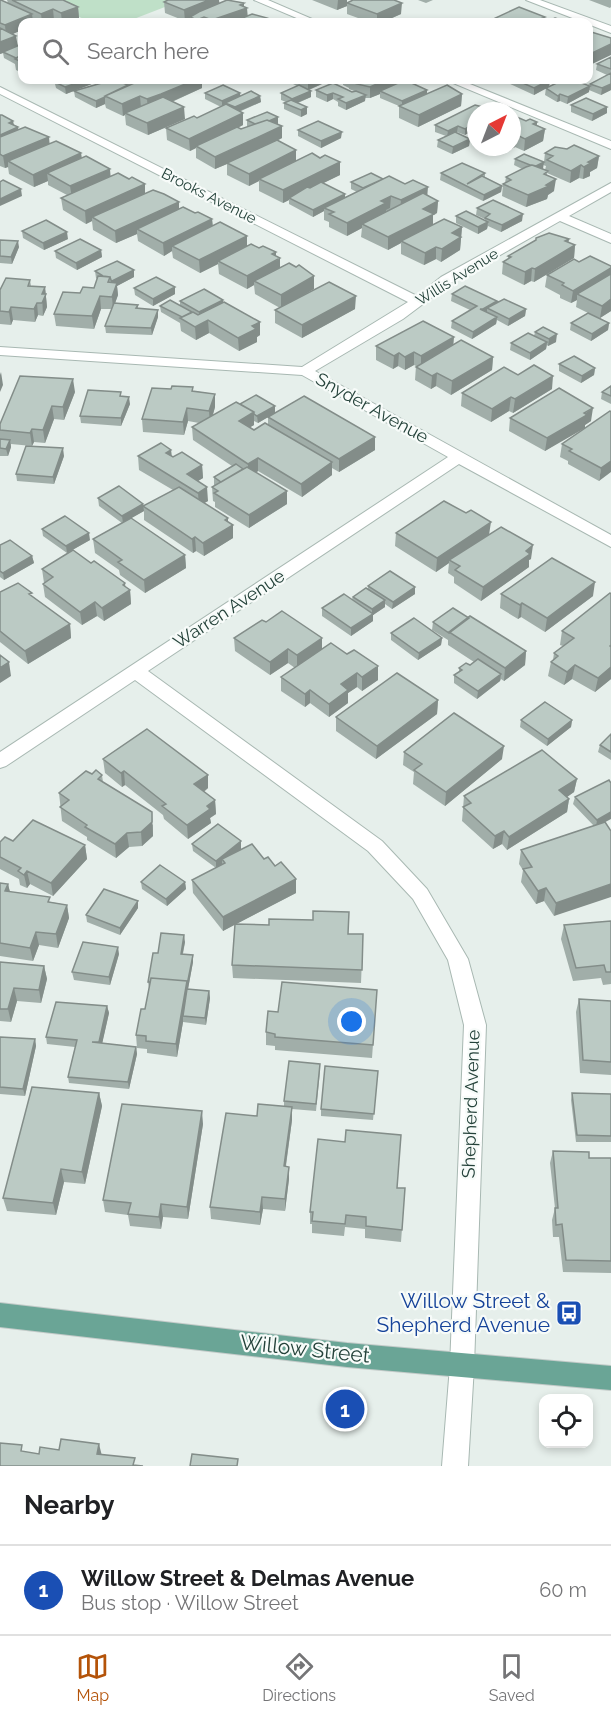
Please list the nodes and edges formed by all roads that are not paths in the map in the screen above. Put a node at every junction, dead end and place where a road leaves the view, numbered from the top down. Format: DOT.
graph roads {
  1 [pos="259,0"];
  2 [pos="531,0"];
  3 [pos="304,18"];
  4 [pos="579,18"];
  5 [pos="593,23"];
  6 [pos="611,30"];
  7 [pos="462,84"];
  8 [pos="0,90"];
  9 [pos="611,145"];
  10 [pos="611,187"];
  11 [pos="560,216"];
  12 [pos="611,239"];
  13 [pos="417,301"];
  14 [pos="0,351"];
  15 [pos="305,371"];
  16 [pos="459,457"];
  17 [pos="611,542"];
  18 [pos="135,671"];
  19 [pos="0,761"];
  20 [pos="0,1314"];
  21 [pos="462,1366"];
  22 [pos="611,1378"];
  23 [pos="455,1466"];
  1 -- 3 [label="street"];
  2 -- 4 [label="street"];
  5 -- 6 [label="street"];
  7 -- 9 [label="street"];
  8 -- 13 [label="street, Brooks Avenue"];
  10 -- 11 [label="street, Willis Avenue"];
  11 -- 12 [label="street"];
  11 -- 13 [label="street, Willis Avenue"];
  13 -- 15 [label="street, Willis Avenue"];
  14 -- 15 [label="street, Snyder Avenue"];
  15 -- 16 [label="street, Snyder Avenue"];
  16 -- 17 [label="street, Snyder Avenue"];
  16 -- 18 [label="street, Warren Avenue"];
  18 -- 19 [label="street, Warren Avenue"];
  18 -- 21 [label="street, Shepherd Avenue"];
  20 -- 21 [label="main road, Willow Street"];
  21 -- 22 [label="main road, Willow Street"];
  21 -- 23 [label="street, Shepherd Avenue"];
}
